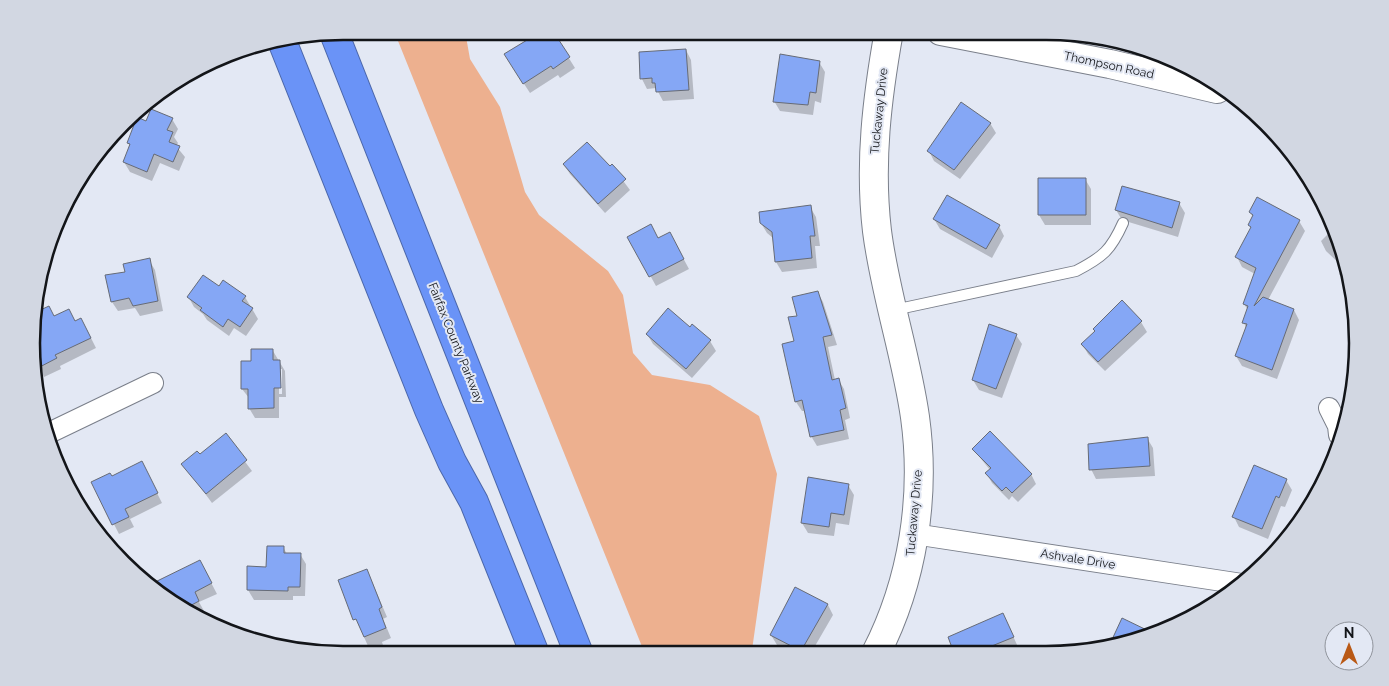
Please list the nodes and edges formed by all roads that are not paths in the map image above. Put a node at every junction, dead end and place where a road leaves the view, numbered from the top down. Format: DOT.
graph roads {
  1 [pos="337,40"];
  2 [pos="887,40"];
  3 [pos="987,40"];
  4 [pos="284,46"];
  5 [pos="1209,88"];
  6 [pos="1123,223"];
  7 [pos="893,310"];
  8 [pos="153,383"];
  9 [pos="1329,408"];
  10 [pos="1338,425"];
  11 [pos="53,431"];
  12 [pos="914,534"];
  13 [pos="1231,582"];
  14 [pos="532,646"];
  15 [pos="576,646"];
  16 [pos="879,646"];
  1 -- 15 [label="highway, Fairfax County Parkway"];
  2 -- 7 [label="street, Tuckaway Drive"];
  3 -- 5 [label="street, Thompson Road"];
  4 -- 14 [label="highway"];
  6 -- 7 [label="lane"];
  7 -- 12 [label="street, Tuckaway Drive"];
  8 -- 11 [label="street"];
  9 -- 10 [label="street"];
  12 -- 13 [label="street, Ashvale Drive"];
  12 -- 16 [label="street, Tuckaway Drive"];
}
